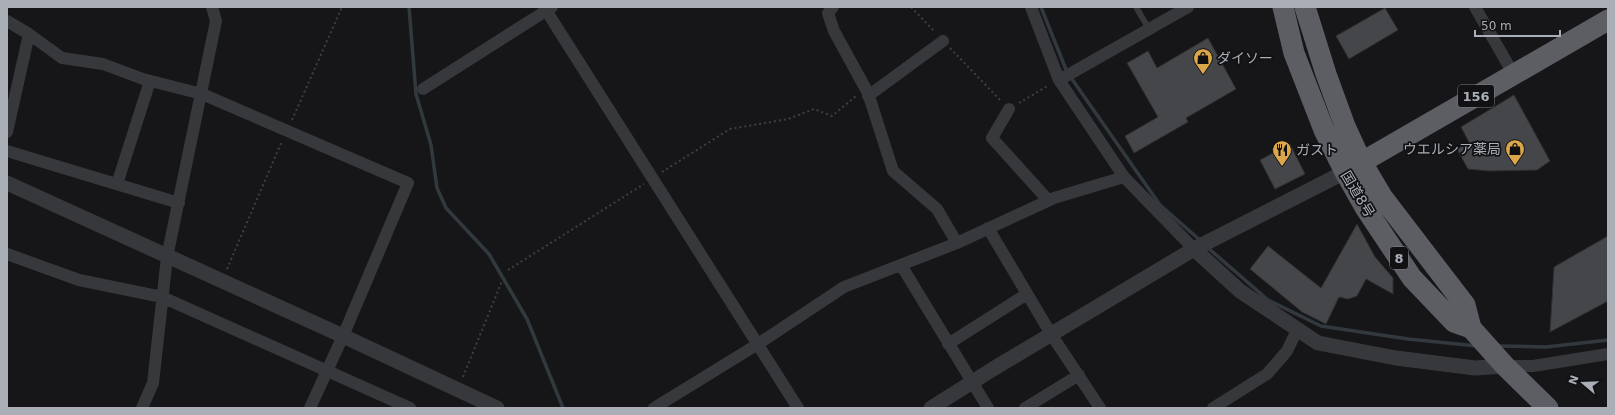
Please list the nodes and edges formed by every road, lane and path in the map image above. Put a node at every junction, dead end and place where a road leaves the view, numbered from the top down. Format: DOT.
graph roads {
  1 [pos="212,7"];
  2 [pos="342,7"];
  3 [pos="832,7"];
  4 [pos="911,7"];
  5 [pos="1031,7"];
  6 [pos="1136,7"];
  7 [pos="1188,7"];
  8 [pos="1283,7"];
  9 [pos="1305,7"];
  10 [pos="1475,7"];
  11 [pos="547,8"];
  12 [pos="1608,20"];
  13 [pos="7,21"];
  14 [pos="1149,29"];
  15 [pos="29,34"];
  16 [pos="943,41"];
  17 [pos="1514,75"];
  18 [pos="1059,80"];
  19 [pos="150,81"];
  20 [pos="12,84"];
  21 [pos="423,89"];
  22 [pos="867,92"];
  23 [pos="202,94"];
  24 [pos="1009,109"];
  25 [pos="7,129"];
  26 [pos="287,131"];
  27 [pos="7,151"];
  28 [pos="1353,167"];
  29 [pos="1124,176"];
  30 [pos="652,178"];
  31 [pos="7,183"];
  32 [pos="117,184"];
  33 [pos="1048,200"];
  34 [pos="179,203"];
  35 [pos="988,228"];
  36 [pos="957,243"];
  37 [pos="1196,248"];
  38 [pos="7,254"];
  39 [pos="168,257"];
  40 [pos="901,265"];
  41 [pos="508,270"];
  42 [pos="222,281"];
  43 [pos="502,282"];
  44 [pos="1028,294"];
  45 [pos="162,297"];
  46 [pos="1297,330"];
  47 [pos="1051,334"];
  48 [pos="343,336"];
  49 [pos="758,344"];
  50 [pos="948,344"];
  51 [pos="1608,354"];
  52 [pos="1505,366"];
  53 [pos="326,371"];
  54 [pos="1079,375"];
  55 [pos="971,382"];
  56 [pos="458,389"];
  57 [pos="142,408"];
  58 [pos="310,408"];
  59 [pos="410,408"];
  60 [pos="497,408"];
  61 [pos="654,408"];
  62 [pos="798,408"];
  63 [pos="931,408"];
  64 [pos="988,408"];
  65 [pos="1025,408"];
  66 [pos="1100,408"];
  67 [pos="1213,408"];
  68 [pos="1548,408"];
  1 -- 23 [label="street"];
  2 -- 26 [label="path"];
  3 -- 22 [label="street"];
  4 -- 16 [label="path"];
  5 -- 18 [label="street"];
  6 -- 14 [label="lane"];
  7 -- 14 [label="street"];
  8 -- 28 [label="highway, 国道8号 / 8"];
  9 -- 28 [label="highway, 国道8号 / 8"];
  10 -- 17 [label="street"];
  11 -- 21 [label="street"];
  11 -- 30 [label="street"];
  12 -- 17 [label="highway, 156"];
  13 -- 15 [label="street"];
  14 -- 18 [label="street"];
  15 -- 19 [label="street"];
  15 -- 20 [label="street"];
  16 -- 22 [label="street"];
  16 -- 24 [label="path"];
  17 -- 28 [label="highway, 156"];
  18 -- 24 [label="path"];
  18 -- 29 [label="street"];
  19 -- 23 [label="street"];
  19 -- 32 [label="street"];
  20 -- 25 [label="street"];
  22 -- 30 [label="path"];
  22 -- 36 [label="street"];
  23 -- 26 [label="street"];
  23 -- 34 [label="street"];
  24 -- 33 [label="street"];
  26 -- 42 [label="path"];
  26 -- 48 [label="street"];
  27 -- 32 [label="street"];
  28 -- 37 [label="street"];
  28 -- 52 [label="highway, 国道8号 / 8"];
  29 -- 33 [label="street"];
  29 -- 37 [label="street"];
  30 -- 41 [label="path"];
  30 -- 49 [label="street"];
  31 -- 39 [label="street"];
  32 -- 34 [label="street"];
  33 -- 35 [label="street"];
  34 -- 39 [label="street"];
  35 -- 36 [label="street"];
  35 -- 44 [label="street"];
  36 -- 40 [label="street"];
  37 -- 46 [label="street"];
  37 -- 47 [label="street"];
  38 -- 45 [label="street"];
  39 -- 42 [label="street"];
  39 -- 45 [label="street"];
  40 -- 49 [label="street"];
  40 -- 50 [label="street"];
  42 -- 48 [label="street"];
  43 -- 56 [label="path"];
  44 -- 47 [label="street"];
  44 -- 50 [label="street"];
  45 -- 53 [label="street"];
  45 -- 57 [label="street"];
  46 -- 52 [label="street"];
  46 -- 67 [label="street"];
  47 -- 54 [label="street"];
  47 -- 55 [label="street"];
  48 -- 53 [label="street"];
  48 -- 56 [label="street"];
  49 -- 61 [label="street"];
  49 -- 62 [label="street"];
  50 -- 55 [label="street"];
  51 -- 52 [label="street"];
  52 -- 68 [label="highway, 国道8号 / 8"];
  53 -- 58 [label="street"];
  53 -- 59 [label="street"];
  54 -- 65 [label="street"];
  54 -- 66 [label="street"];
  55 -- 63 [label="street"];
  55 -- 64 [label="street"];
  56 -- 60 [label="street"];
}
